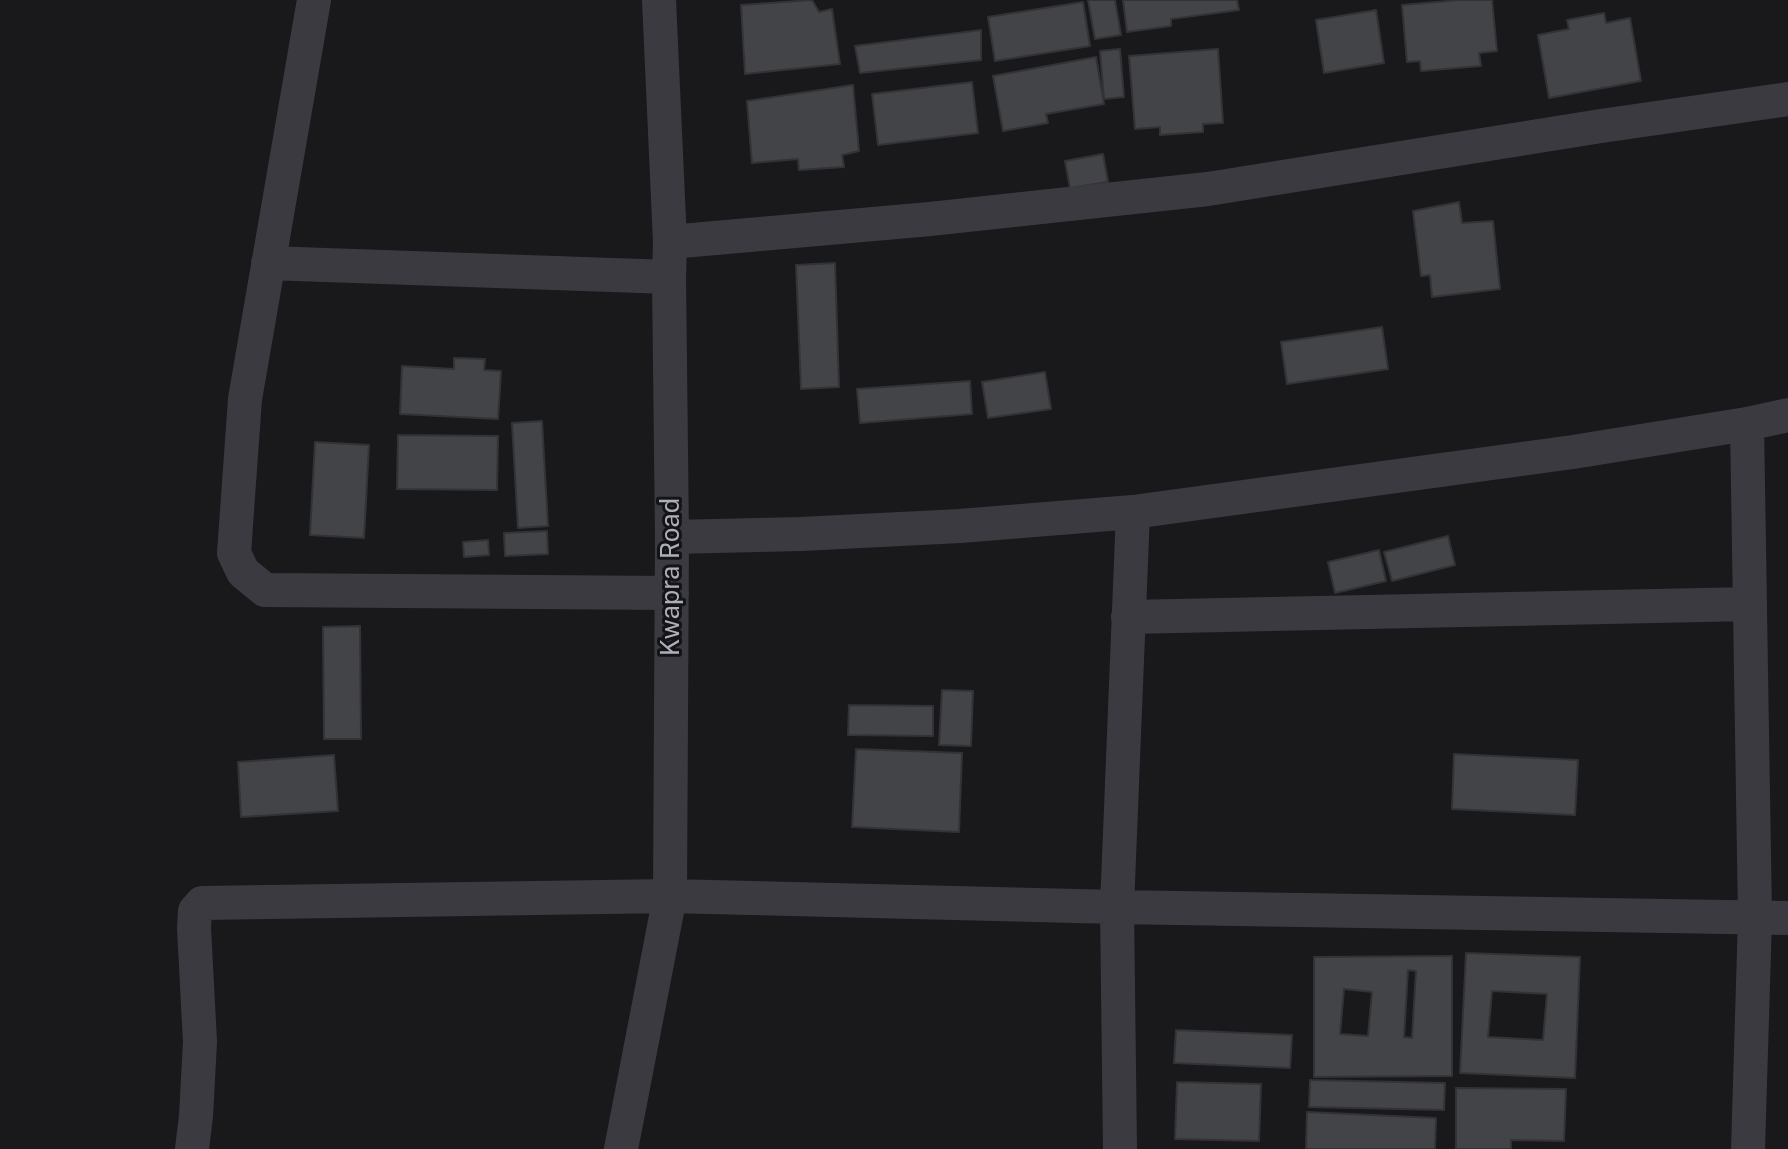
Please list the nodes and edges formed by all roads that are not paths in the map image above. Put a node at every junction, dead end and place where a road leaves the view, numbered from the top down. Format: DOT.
graph roads {
  1 [pos="314,0"];
  2 [pos="659,0"];
  3 [pos="1788,99"];
  4 [pos="670,242"];
  5 [pos="268,263"];
  6 [pos="669,277"];
  7 [pos="1788,415"];
  8 [pos="1747,424"];
  9 [pos="1133,512"];
  10 [pos="672,537"];
  11 [pos="672,593"];
  12 [pos="1750,604"];
  13 [pos="1128,617"];
  14 [pos="670,896"];
  15 [pos="1117,907"];
  16 [pos="1772,918"];
  17 [pos="192,1149"];
  18 [pos="621,1149"];
  19 [pos="1120,1149"];
  20 [pos="1748,1149"];
  1 -- 5 [label="street"];
  2 -- 4 [label="street, Kwapra Road"];
  3 -- 4 [label="street"];
  4 -- 6 [label="street, Kwapra Road"];
  5 -- 6 [label="street"];
  5 -- 11 [label="street"];
  6 -- 10 [label="street, Kwapra Road"];
  7 -- 8 [label="street"];
  8 -- 9 [label="street"];
  8 -- 12 [label="street"];
  9 -- 10 [label="street"];
  9 -- 13 [label="street"];
  10 -- 11 [label="street, Kwapra Road"];
  11 -- 14 [label="street, Kwapra Road"];
  12 -- 13 [label="street"];
  12 -- 16 [label="street"];
  13 -- 15 [label="street"];
  14 -- 15 [label="street"];
  14 -- 17 [label="street"];
  14 -- 18 [label="street, Kwapra Road"];
  15 -- 16 [label="street"];
  15 -- 19 [label="street"];
  16 -- 20 [label="street"];
}
